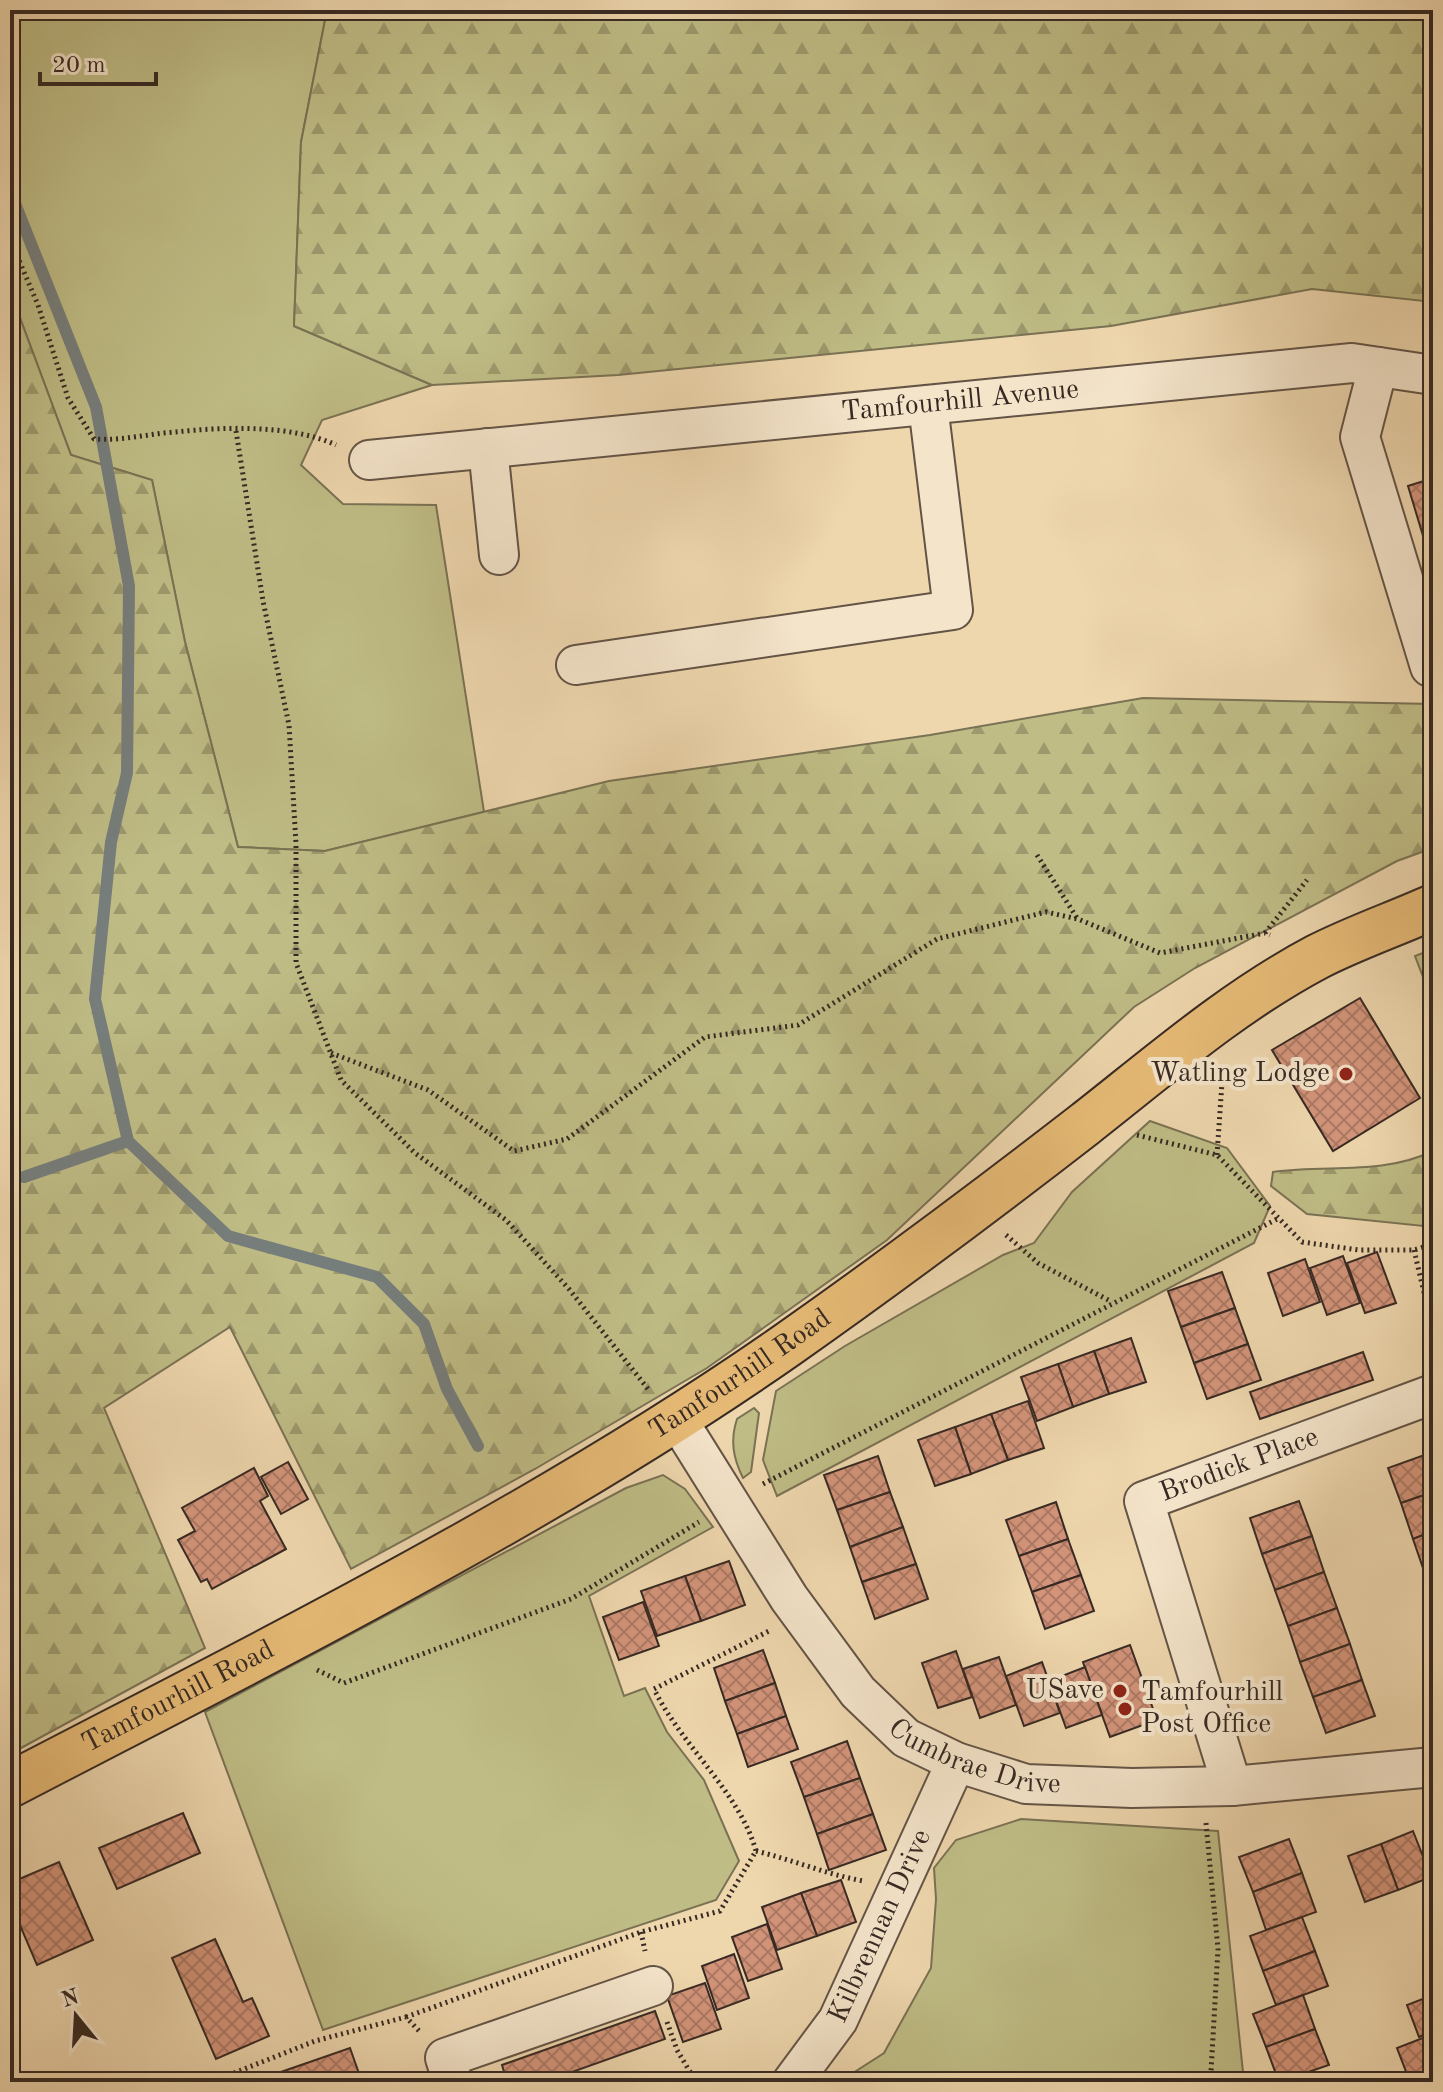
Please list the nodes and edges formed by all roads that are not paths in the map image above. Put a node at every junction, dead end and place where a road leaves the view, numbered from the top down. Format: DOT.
graph roads {
  1 [pos="1378,367"];
  2 [pos="1433,375"];
  3 [pos="928,405"];
  4 [pos="488,448"];
  5 [pos="369,460"];
  6 [pos="499,555"];
  7 [pos="576,665"];
  8 [pos="1430,667"];
  9 [pos="1433,907"];
  10 [pos="1433,1394"];
  11 [pos="677,1419"];
  12 [pos="956,1762"];
  13 [pos="1433,1767"];
  14 [pos="10,1785"];
  15 [pos="1217,1786"];
  16 [pos="653,1986"];
  17 [pos="449,2070"];
  18 [pos="792,2082"];
  1 -- 2 [label="street, Tamfourhill Avenue"];
  1 -- 3 [label="street, Tamfourhill Avenue"];
  1 -- 8 [label="street"];
  3 -- 4 [label="street, Tamfourhill Avenue"];
  3 -- 7 [label="street"];
  4 -- 5 [label="street, Tamfourhill Avenue"];
  4 -- 6 [label="street"];
  9 -- 11 [label="main road, Tamfourhill Road"];
  10 -- 15 [label="street, Brodick Place"];
  11 -- 12 [label="street, Cumbrae Drive"];
  11 -- 14 [label="main road, Tamfourhill Road"];
  12 -- 15 [label="street, Cumbrae Drive"];
  12 -- 18 [label="street, Kilbrennan Drive"];
  13 -- 15 [label="street, Cumbrae Drive"];
  16 -- 17 [label="street"];
}
